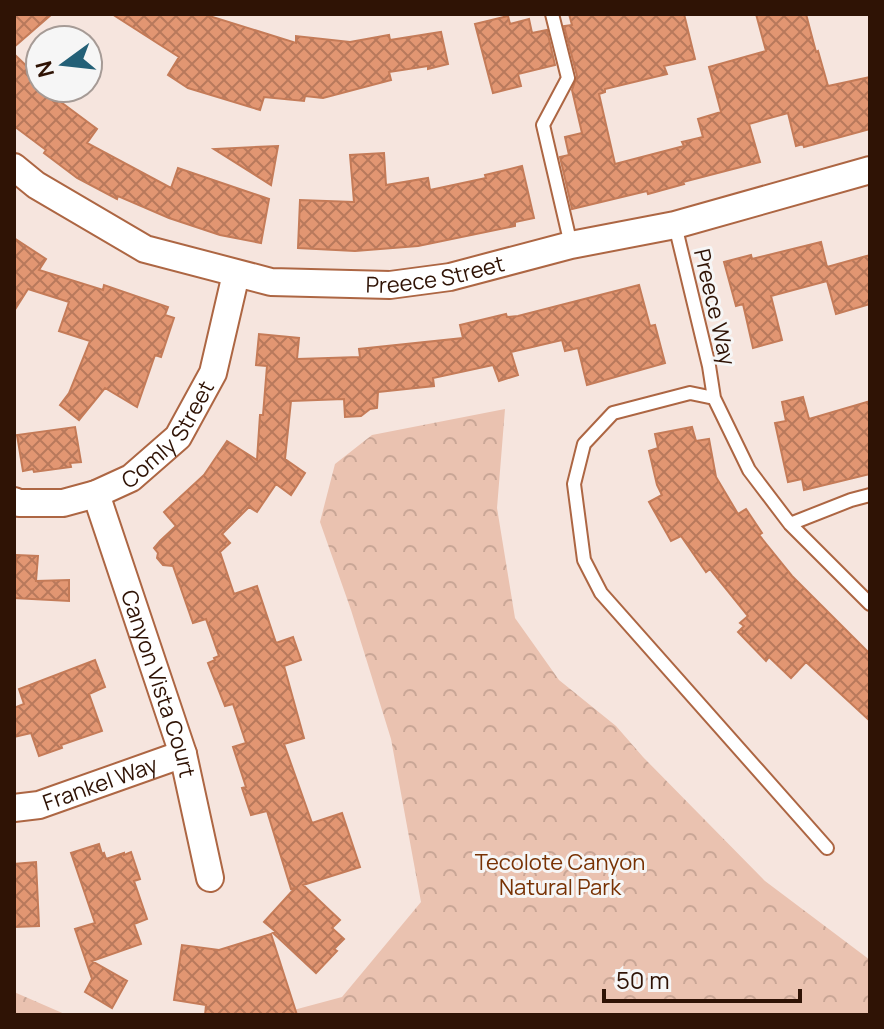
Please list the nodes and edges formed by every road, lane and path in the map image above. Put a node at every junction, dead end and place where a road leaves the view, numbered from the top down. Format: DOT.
graph roads {
  1 [pos="552,14"];
  2 [pos="14,167"];
  3 [pos="870,170"];
  4 [pos="675,225"];
  5 [pos="571,245"];
  6 [pos="236,274"];
  7 [pos="714,398"];
  8 [pos="96,494"];
  9 [pos="870,495"];
  10 [pos="14,501"];
  11 [pos="790,524"];
  12 [pos="870,604"];
  13 [pos="183,754"];
  14 [pos="14,808"];
  15 [pos="827,848"];
  16 [pos="210,878"];
  1 -- 5 [label="lane"];
  2 -- 6 [label="street, Preece Street"];
  3 -- 4 [label="street, Preece Street"];
  4 -- 5 [label="street, Preece Street"];
  4 -- 7 [label="lane, Preece Way"];
  5 -- 6 [label="street, Preece Street"];
  6 -- 8 [label="street, Comly Street"];
  7 -- 11 [label="lane, Preece Way"];
  7 -- 15 [label="lane"];
  8 -- 10 [label="street, Comly Street"];
  8 -- 13 [label="street, Canyon Vista Court"];
  9 -- 11 [label="lane"];
  11 -- 12 [label="lane, Preece Way"];
  13 -- 14 [label="street, Frankel Way"];
  13 -- 16 [label="street, Canyon Vista Court"];
}
